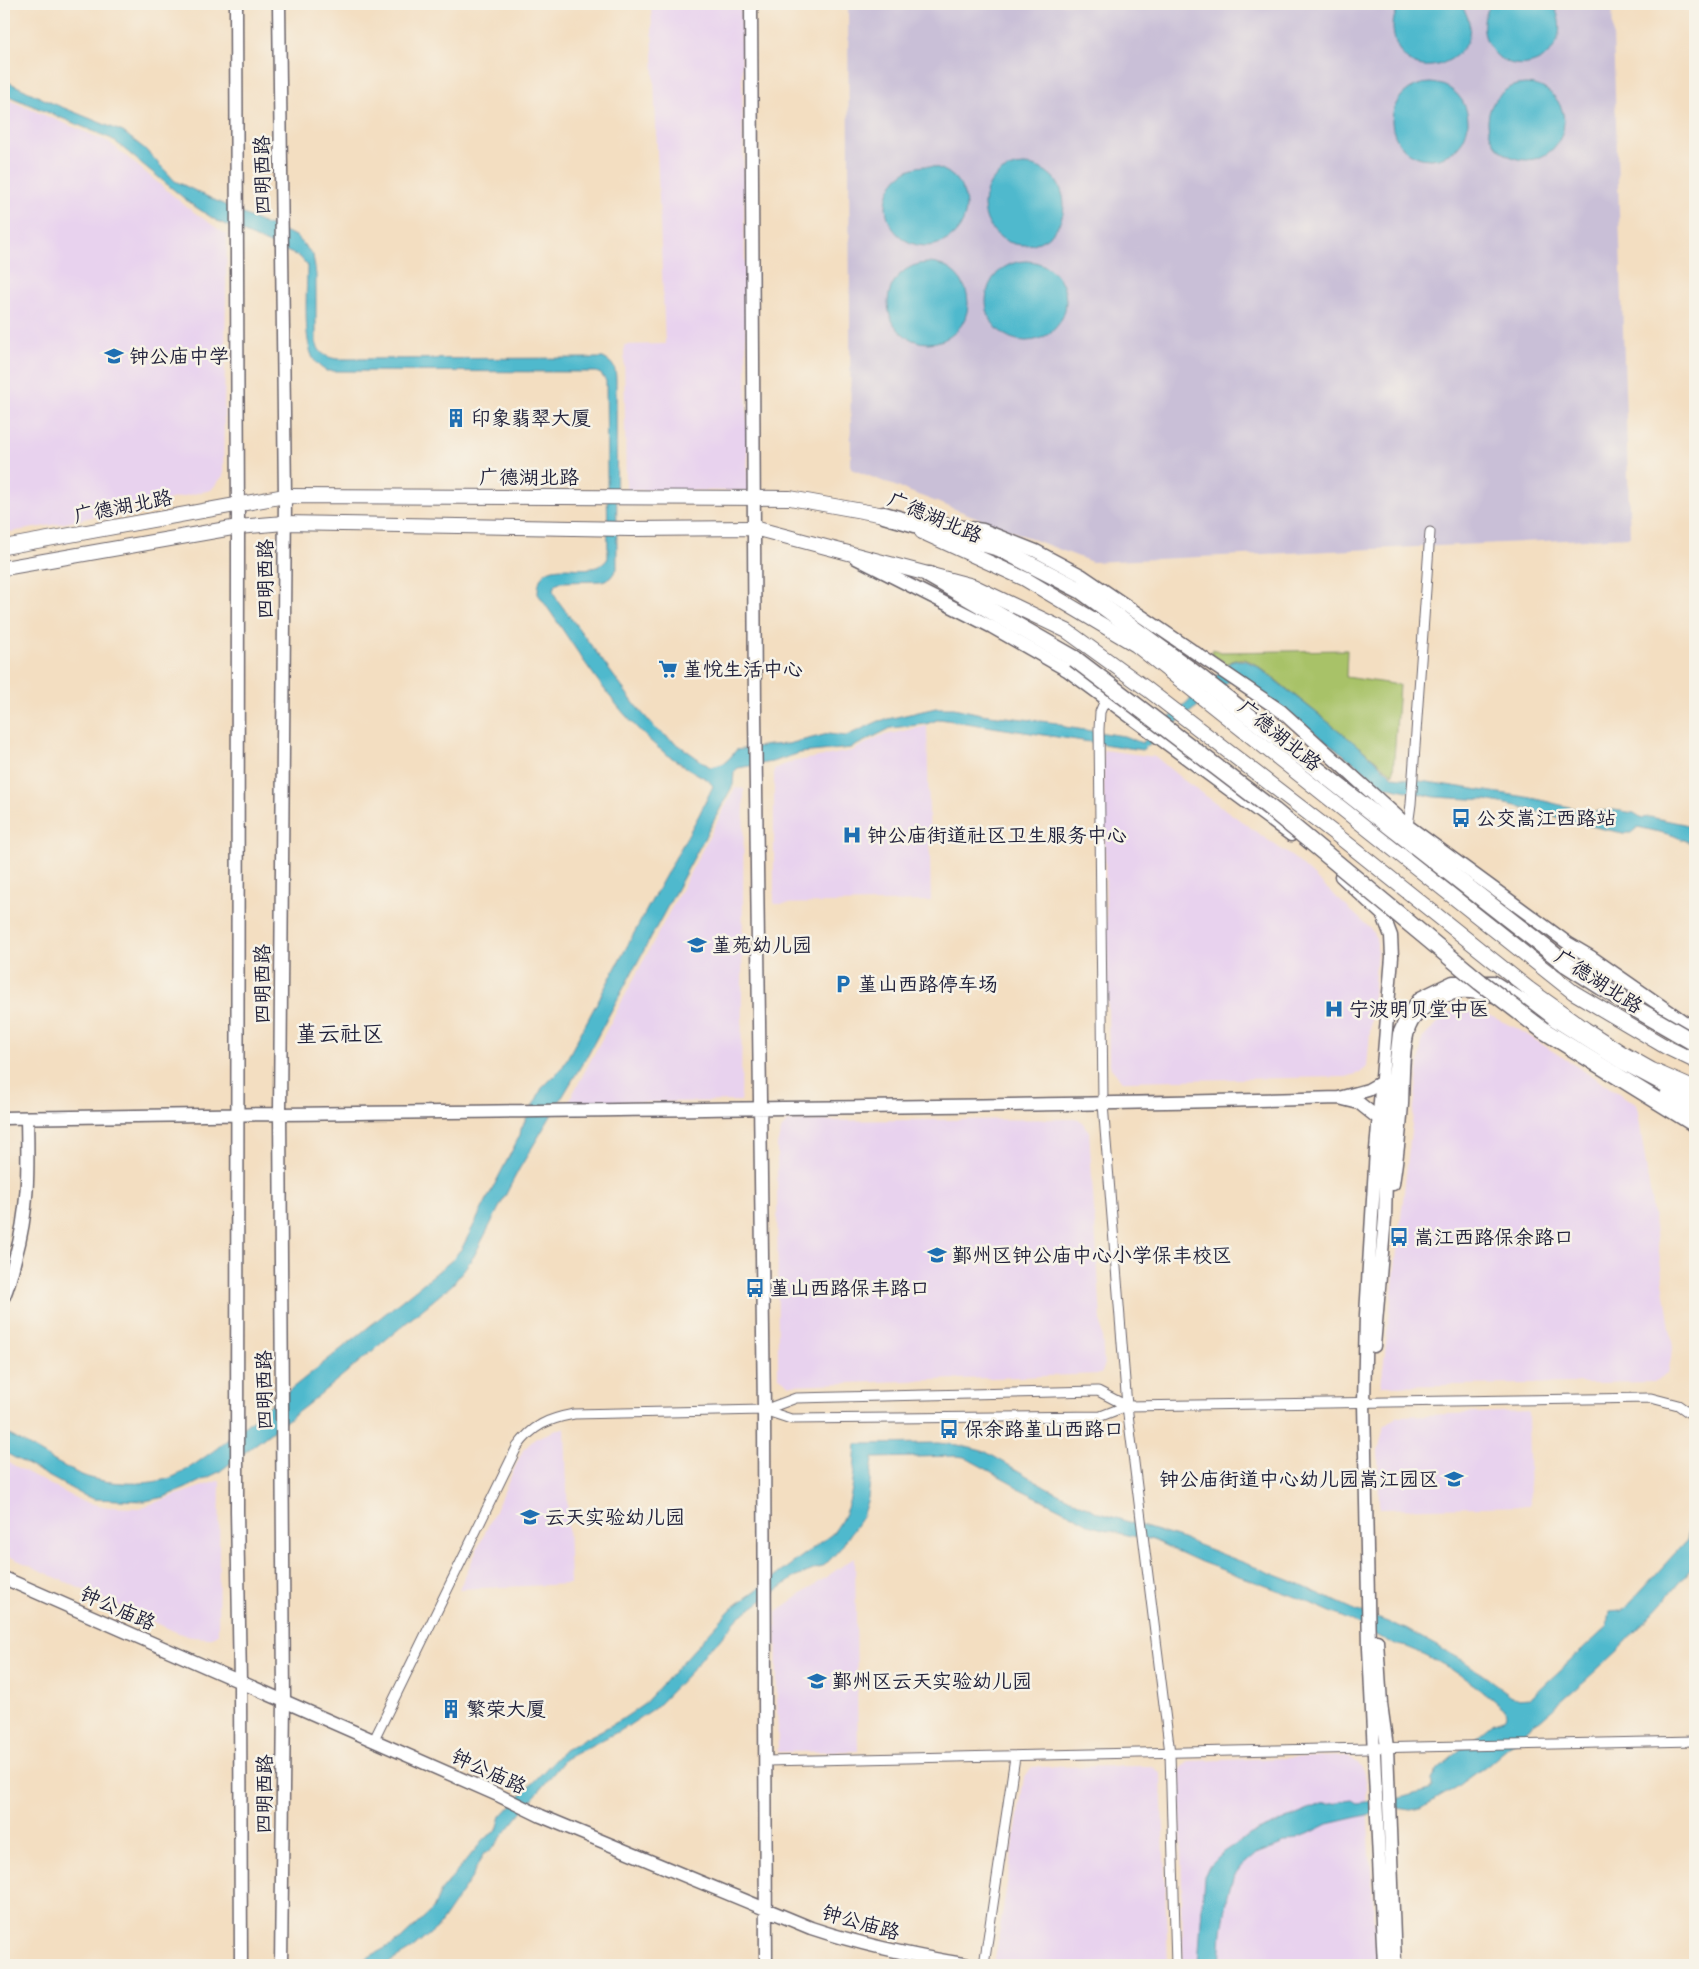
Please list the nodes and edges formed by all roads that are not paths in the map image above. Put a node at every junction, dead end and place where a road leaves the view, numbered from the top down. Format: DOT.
graph roads {
  1 [pos="236,4"];
  2 [pos="279,4"];
  3 [pos="751,4"];
  4 [pos="285,496"];
  5 [pos="753,498"];
  6 [pos="238,505"];
  7 [pos="884,515"];
  8 [pos="284,524"];
  9 [pos="238,527"];
  10 [pos="754,528"];
  11 [pos="1430,532"];
  12 [pos="4,547"];
  13 [pos="847,554"];
  14 [pos="4,568"];
  15 [pos="929,575"];
  16 [pos="1106,698"];
  17 [pos="1408,826"];
  18 [pos="1695,1043"];
  19 [pos="1695,1060"];
  20 [pos="1382,1082"];
  21 [pos="1695,1089"];
  22 [pos="1339,1098"];
  23 [pos="1695,1102"];
  24 [pos="1104,1104"];
  25 [pos="760,1108"];
  26 [pos="1695,1113"];
  27 [pos="238,1114"];
  28 [pos="280,1114"];
  29 [pos="4,1118"];
  30 [pos="27,1118"];
  31 [pos="1379,1119"];
  32 [pos="1695,1124"];
  33 [pos="1385,1218"];
  34 [pos="4,1296"];
  35 [pos="1369,1402"];
  36 [pos="1127,1406"];
  37 [pos="764,1410"];
  38 [pos="1695,1417"];
  39 [pos="4,1578"];
  40 [pos="240,1682"];
  41 [pos="284,1700"];
  42 [pos="374,1740"];
  43 [pos="1695,1740"];
  44 [pos="1380,1747"];
  45 [pos="1170,1753"];
  46 [pos="1015,1757"];
  47 [pos="766,1761"];
  48 [pos="766,1909"];
  49 [pos="240,1965"];
  50 [pos="281,1965"];
  51 [pos="766,1965"];
  52 [pos="969,1965"];
  53 [pos="984,1965"];
  54 [pos="1176,1965"];
  55 [pos="1384,1965"];
  56 [pos="1395,1965"];
  1 -- 6 [label="street, 四明西路"];
  2 -- 4 [label="street, 四明西路"];
  3 -- 5 [label="street"];
  4 -- 5 [label="main road, 广德湖北路"];
  4 -- 6 [label="main road, 广德湖北路"];
  4 -- 8 [label="street, 四明西路"];
  5 -- 7 [label="main road, 广德湖北路"];
  5 -- 10 [label="street"];
  6 -- 9 [label="street, 四明西路"];
  6 -- 12 [label="main road, 广德湖北路"];
  7 -- 17 [label="street"];
  7 -- 18 [label="highway, bridge"];
  7 -- 19 [label="main road, 广德湖北路"];
  8 -- 9 [label="main road, 广德湖北路"];
  8 -- 10 [label="main road, 广德湖北路"];
  8 -- 28 [label="street, 四明西路"];
  9 -- 14 [label="main road, 广德湖北路"];
  9 -- 27 [label="street, 四明西路"];
  10 -- 13 [label="main road, 广德湖北路"];
  10 -- 25 [label="street"];
  11 -- 17 [label="street"];
  13 -- 15 [label="main road, 广德湖北路"];
  13 -- 16 [label="street"];
  15 -- 21 [label="main road, 广德湖北路"];
  15 -- 32 [label="highway, bridge"];
  16 -- 20 [label="street"];
  16 -- 24 [label="street"];
  17 -- 19 [label="street"];
  20 -- 22 [label="street"];
  20 -- 31 [label="street"];
  22 -- 24 [label="street"];
  22 -- 31 [label="street"];
  23 -- 33 [label="street"];
  24 -- 25 [label="street"];
  24 -- 36 [label="street"];
  25 -- 28 [label="street"];
  25 -- 37 [label="street"];
  26 -- 33 [label="street"];
  27 -- 28 [label="street"];
  27 -- 30 [label="street"];
  27 -- 40 [label="street, 四明西路"];
  28 -- 41 [label="street, 四明西路"];
  29 -- 30 [label="street"];
  30 -- 34 [label="street"];
  31 -- 35 [label="street"];
  33 -- 35 [label="street"];
  35 -- 36 [label="street"];
  35 -- 38 [label="street"];
  35 -- 44 [label="street"];
  35 -- 44 [label="street"];
  36 -- 37 [label="street"];
  36 -- 37 [label="street"];
  36 -- 45 [label="street"];
  37 -- 42 [label="street"];
  37 -- 47 [label="street"];
  39 -- 40 [label="street, 钟公庙路"];
  40 -- 41 [label="street, 钟公庙路"];
  40 -- 49 [label="street, 四明西路"];
  41 -- 42 [label="street, 钟公庙路"];
  41 -- 50 [label="street, 四明西路"];
  42 -- 48 [label="street, 钟公庙路"];
  43 -- 44 [label="street"];
  44 -- 45 [label="street"];
  44 -- 55 [label="street"];
  44 -- 56 [label="street"];
  45 -- 46 [label="street"];
  45 -- 54 [label="street"];
  46 -- 47 [label="street"];
  46 -- 53 [label="street"];
  47 -- 48 [label="street"];
  48 -- 51 [label="street"];
  48 -- 52 [label="street, 钟公庙路"];
}
